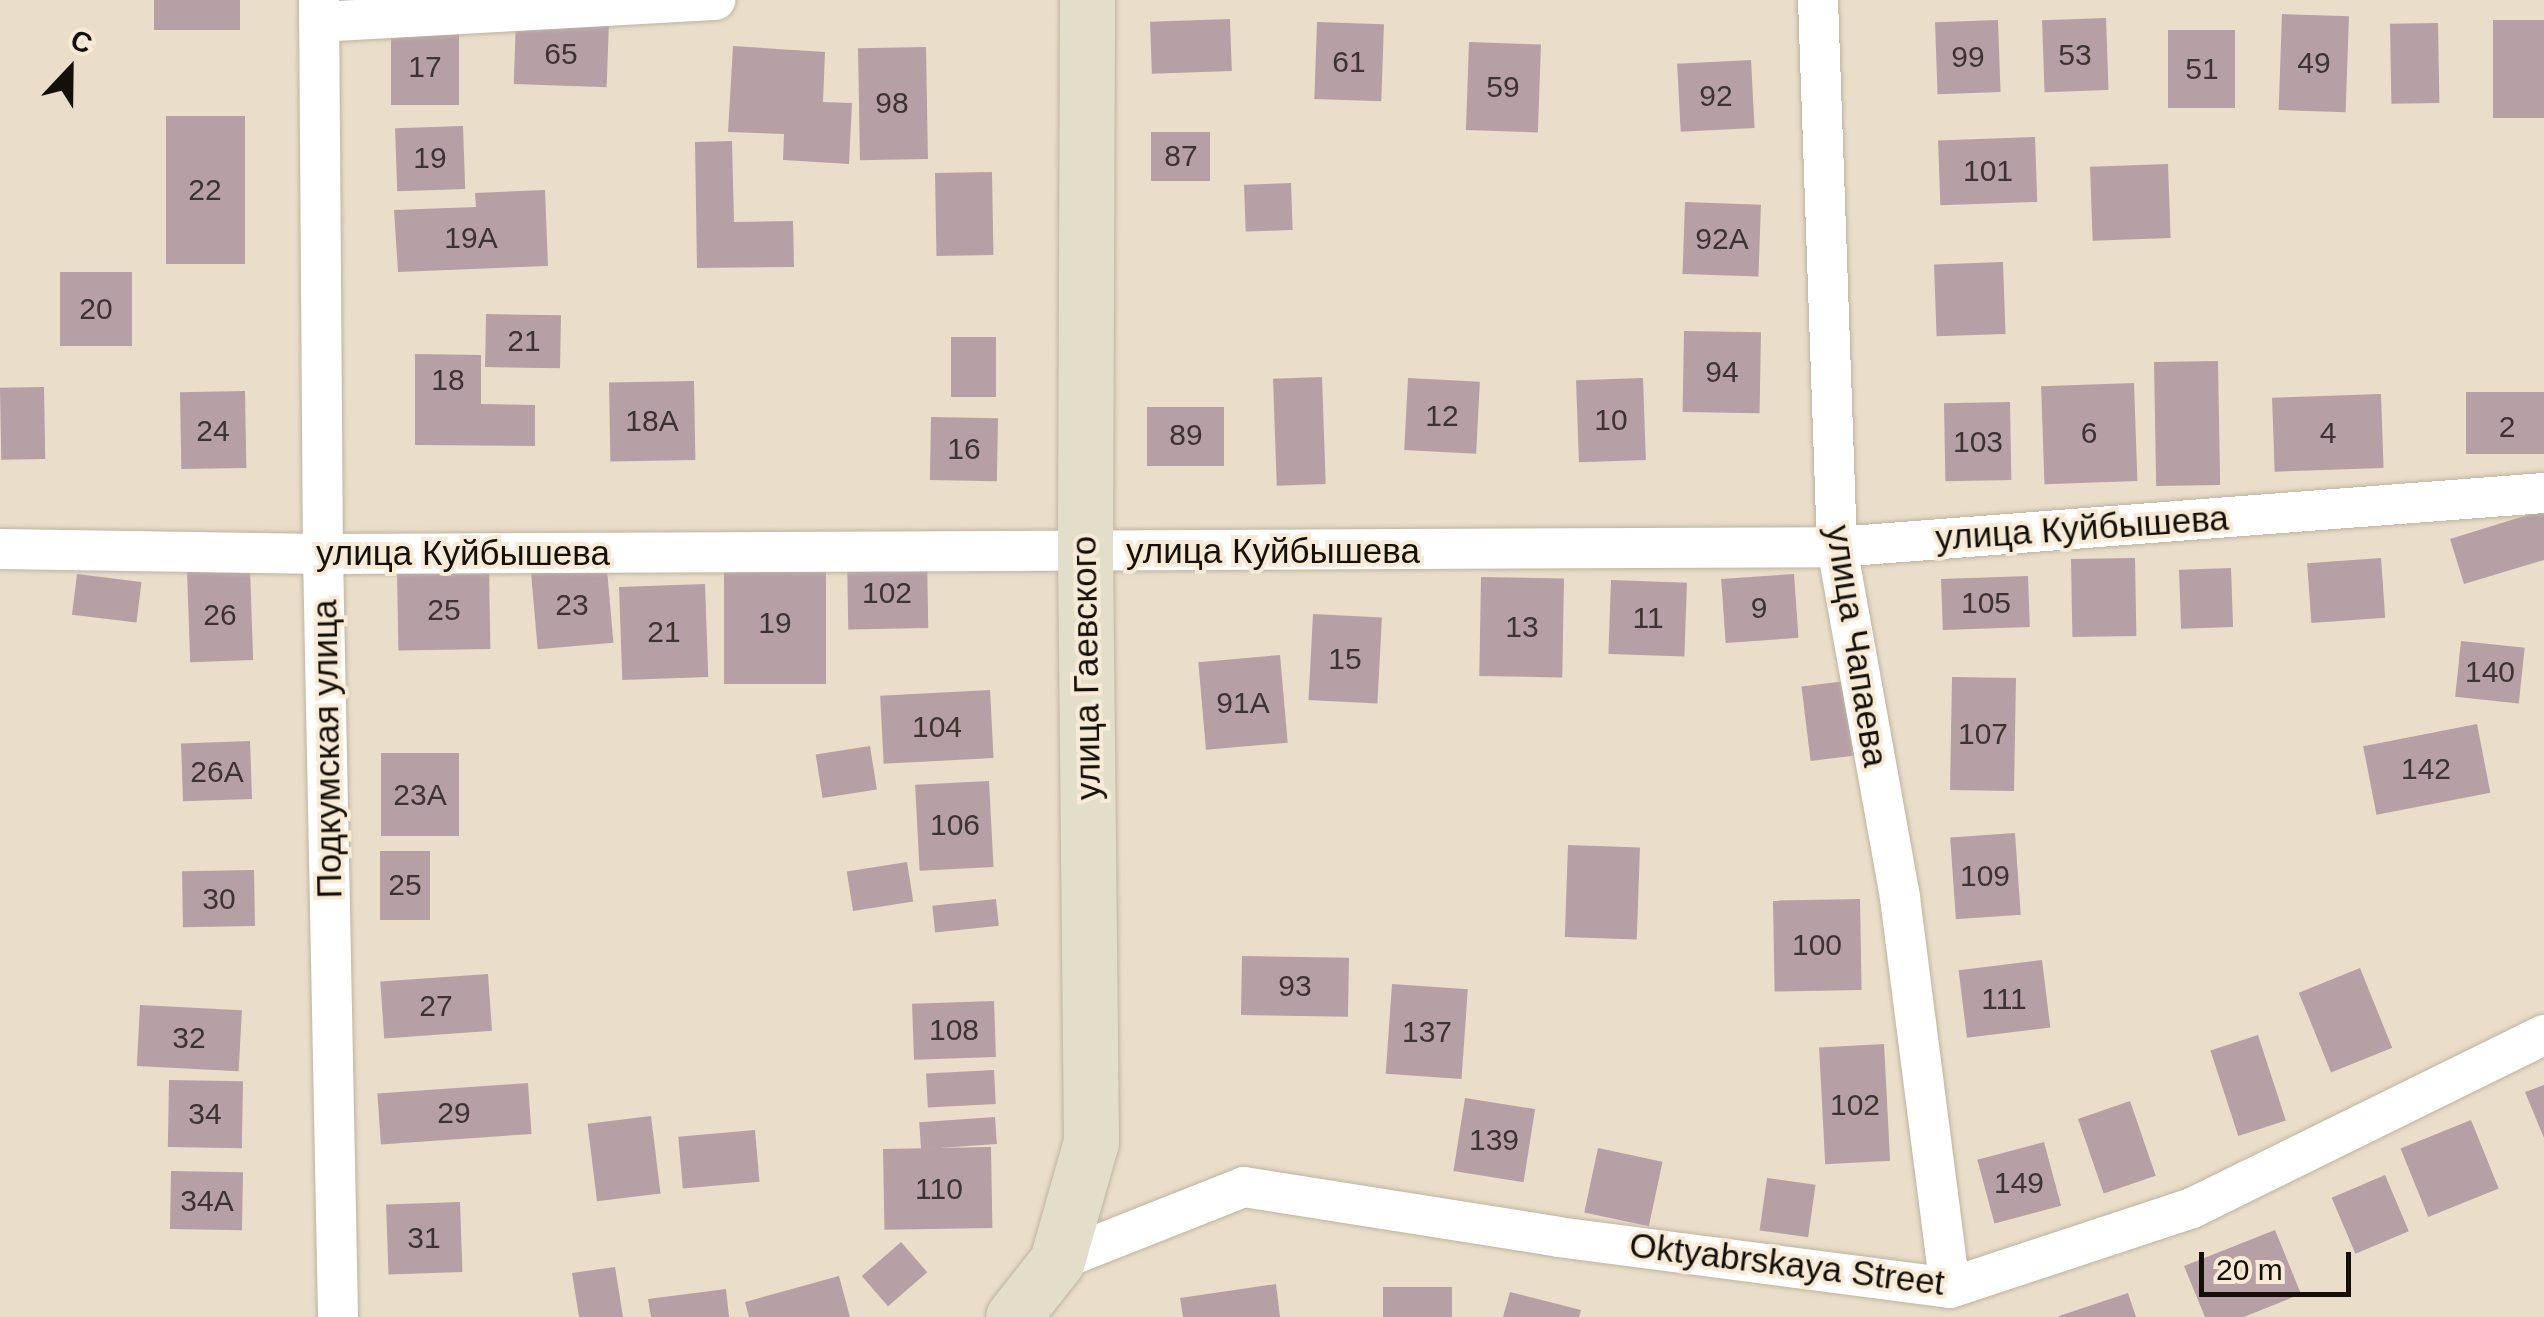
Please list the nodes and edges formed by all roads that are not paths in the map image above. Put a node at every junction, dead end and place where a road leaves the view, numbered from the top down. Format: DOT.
graph roads {
  1 [pos="715,0"];
  2 [pos="1088,0"];
  3 [pos="1818,0"];
  4 [pos="319,11"];
  5 [pos="2544,493"];
  6 [pos="1836,547"];
  7 [pos="0,549"];
  8 [pos="1085,553"];
  9 [pos="322,554"];
  10 [pos="2544,1035"];
  11 [pos="1057,1261"];
  12 [pos="1950,1288"];
  13 [pos="338,1317"];
  14 [pos="1013,1317"];
  1 -- 4 [label="street"];
  2 -- 8 [label="main road, улица Гаевского"];
  3 -- 6 [label="street, улица Чапаева"];
  4 -- 9 [label="street, Подкумская улица"];
  5 -- 6 [label="street, улица Куйбышева"];
  6 -- 8 [label="street, улица Куйбышева"];
  6 -- 12 [label="street, улица Чапаева"];
  7 -- 9 [label="street, улица Куйбышева"];
  8 -- 9 [label="street, улица Куйбышева"];
  8 -- 11 [label="main road, улица Гаевского"];
  9 -- 13 [label="street, Подкумская улица"];
  10 -- 12 [label="street, Oktyabrskaya Street"];
  11 -- 12 [label="street, Oktyabrskaya Street"];
  11 -- 14 [label="main road, улица Гаевского"];
}
